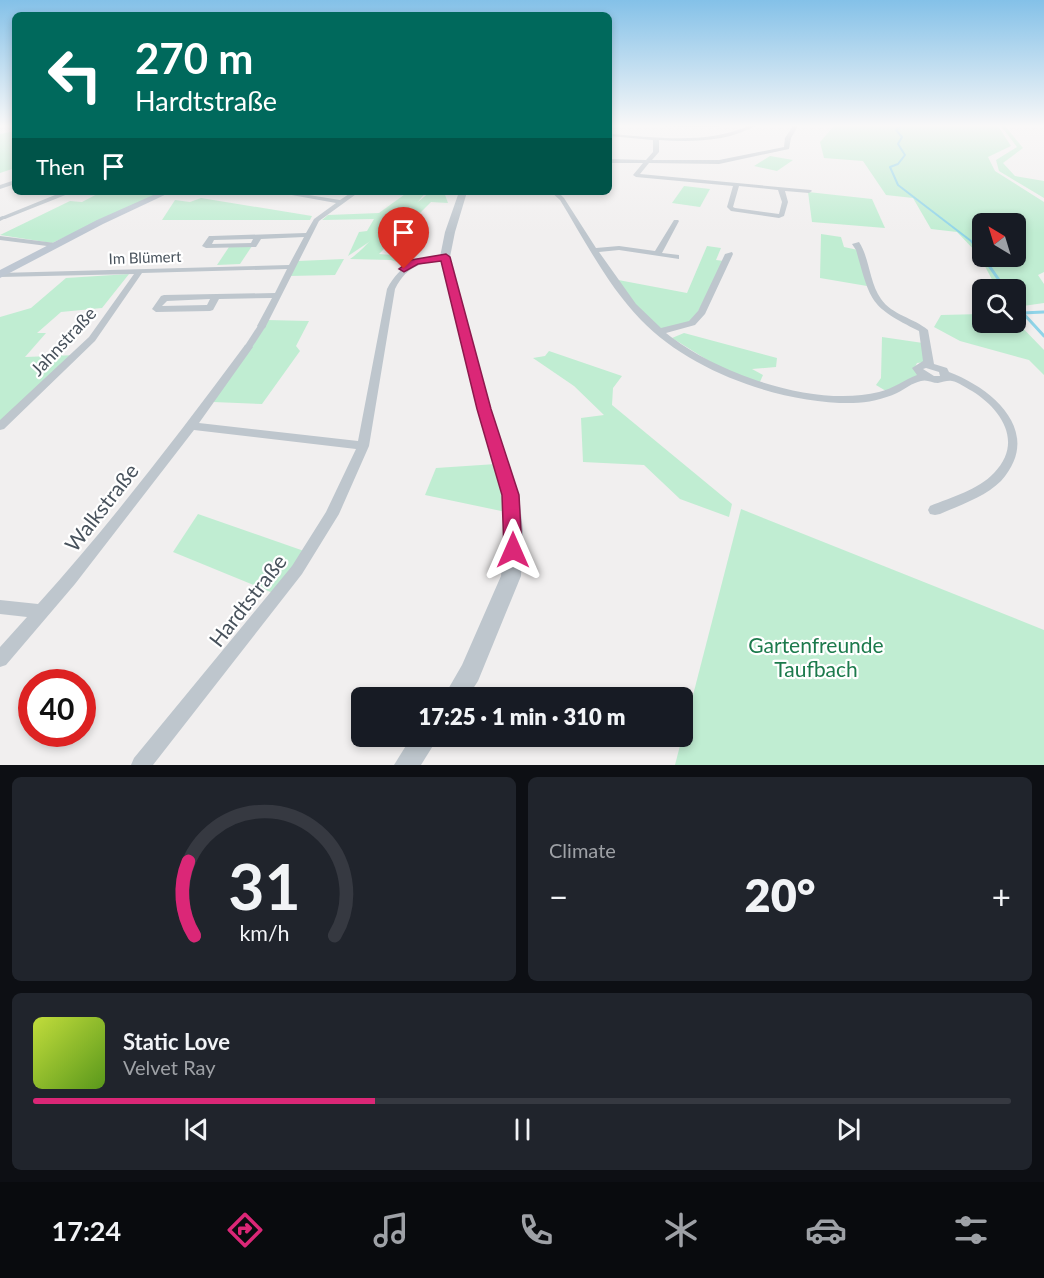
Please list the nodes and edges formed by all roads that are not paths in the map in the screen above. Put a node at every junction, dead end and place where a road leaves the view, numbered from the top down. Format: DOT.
graph roads {
  1 [pos="636,162"];
  2 [pos="647,162"];
  3 [pos="720,162"];
  4 [pos="736,186"];
  5 [pos="781,189"];
  6 [pos="809,191"];
  7 [pos="60,195"];
  8 [pos="161,195"];
  9 [pos="310,195"];
  10 [pos="352,195"];
  11 [pos="462,195"];
  12 [pos="557,195"];
  13 [pos="341,202"];
  14 [pos="1,219"];
  15 [pos="676,221"];
  16 [pos="308,235"];
  17 [pos="258,237"];
  18 [pos="0,238"];
  19 [pos="856,244"];
  20 [pos="55,245"];
  21 [pos="596,250"];
  22 [pos="658,254"];
  23 [pos="729,254"];
  24 [pos="446,257"];
  25 [pos="676,257"];
  26 [pos="291,267"];
  27 [pos="140,270"];
  28 [pos="0,275"];
  29 [pos="278,295"];
  30 [pos="216,297"];
  31 [pos="262,326"];
  32 [pos="659,332"];
  33 [pos="248,347"];
  34 [pos="929,365"];
  35 [pos="947,375"];
  36 [pos="924,376"];
  37 [pos="0,426"];
  38 [pos="191,426"];
  39 [pos="363,446"];
  40 [pos="935,510"];
  41 [pos="0,607"];
  42 [pos="42,612"];
  43 [pos="0,659"];
  44 [pos="461,687"];
  45 [pos="419,747"];
  46 [pos="141,765"];
  47 [pos="406,765"];
  1 -- 2 [label="street"];
  2 -- 3 [label="street"];
  2 -- 4 [label="street"];
  4 -- 5 [label="street"];
  4 -- 5 [label="street"];
  5 -- 6 [label="street"];
  7 -- 14 [label="street"];
  8 -- 20 [label="main road"];
  9 -- 13 [label="street"];
  10 -- 13 [label="street"];
  11 -- 24 [label="street"];
  12 -- 21 [label="street"];
  13 -- 16 [label="street"];
  15 -- 22 [label="street"];
  16 -- 17 [label="street"];
  16 -- 26 [label="street"];
  17 -- 17 [label="street"];
  18 -- 20 [label="street"];
  19 -- 34 [label="street"];
  20 -- 28 [label="main road"];
  21 -- 22 [label="street"];
  21 -- 32 [label="street"];
  22 -- 25 [label="street"];
  23 -- 32 [label="street"];
  24 -- 39 [label="street, Hardtstraße"];
  24 -- 44 [label="street"];
  26 -- 27 [label="street, Im Blümert"];
  26 -- 29 [label="street"];
  27 -- 28 [label="street, Im Blümert"];
  27 -- 37 [label="street, Jahnstraße"];
  29 -- 30 [label="street"];
  29 -- 31 [label="street"];
  30 -- 30 [label="street"];
  31 -- 33 [label="street"];
  32 -- 36 [label="street"];
  33 -- 38 [label="street, Walkstraße"];
  34 -- 35 [label="street"];
  34 -- 36 [label="street"];
  35 -- 36 [label="street"];
  35 -- 40 [label="street"];
  38 -- 39 [label="street"];
  38 -- 42 [label="street, Walkstraße"];
  39 -- 46 [label="street, Hardtstraße"];
  41 -- 42 [label="street"];
  42 -- 43 [label="street, Walkstraße"];
  45 -- 47 [label="street"];
}
